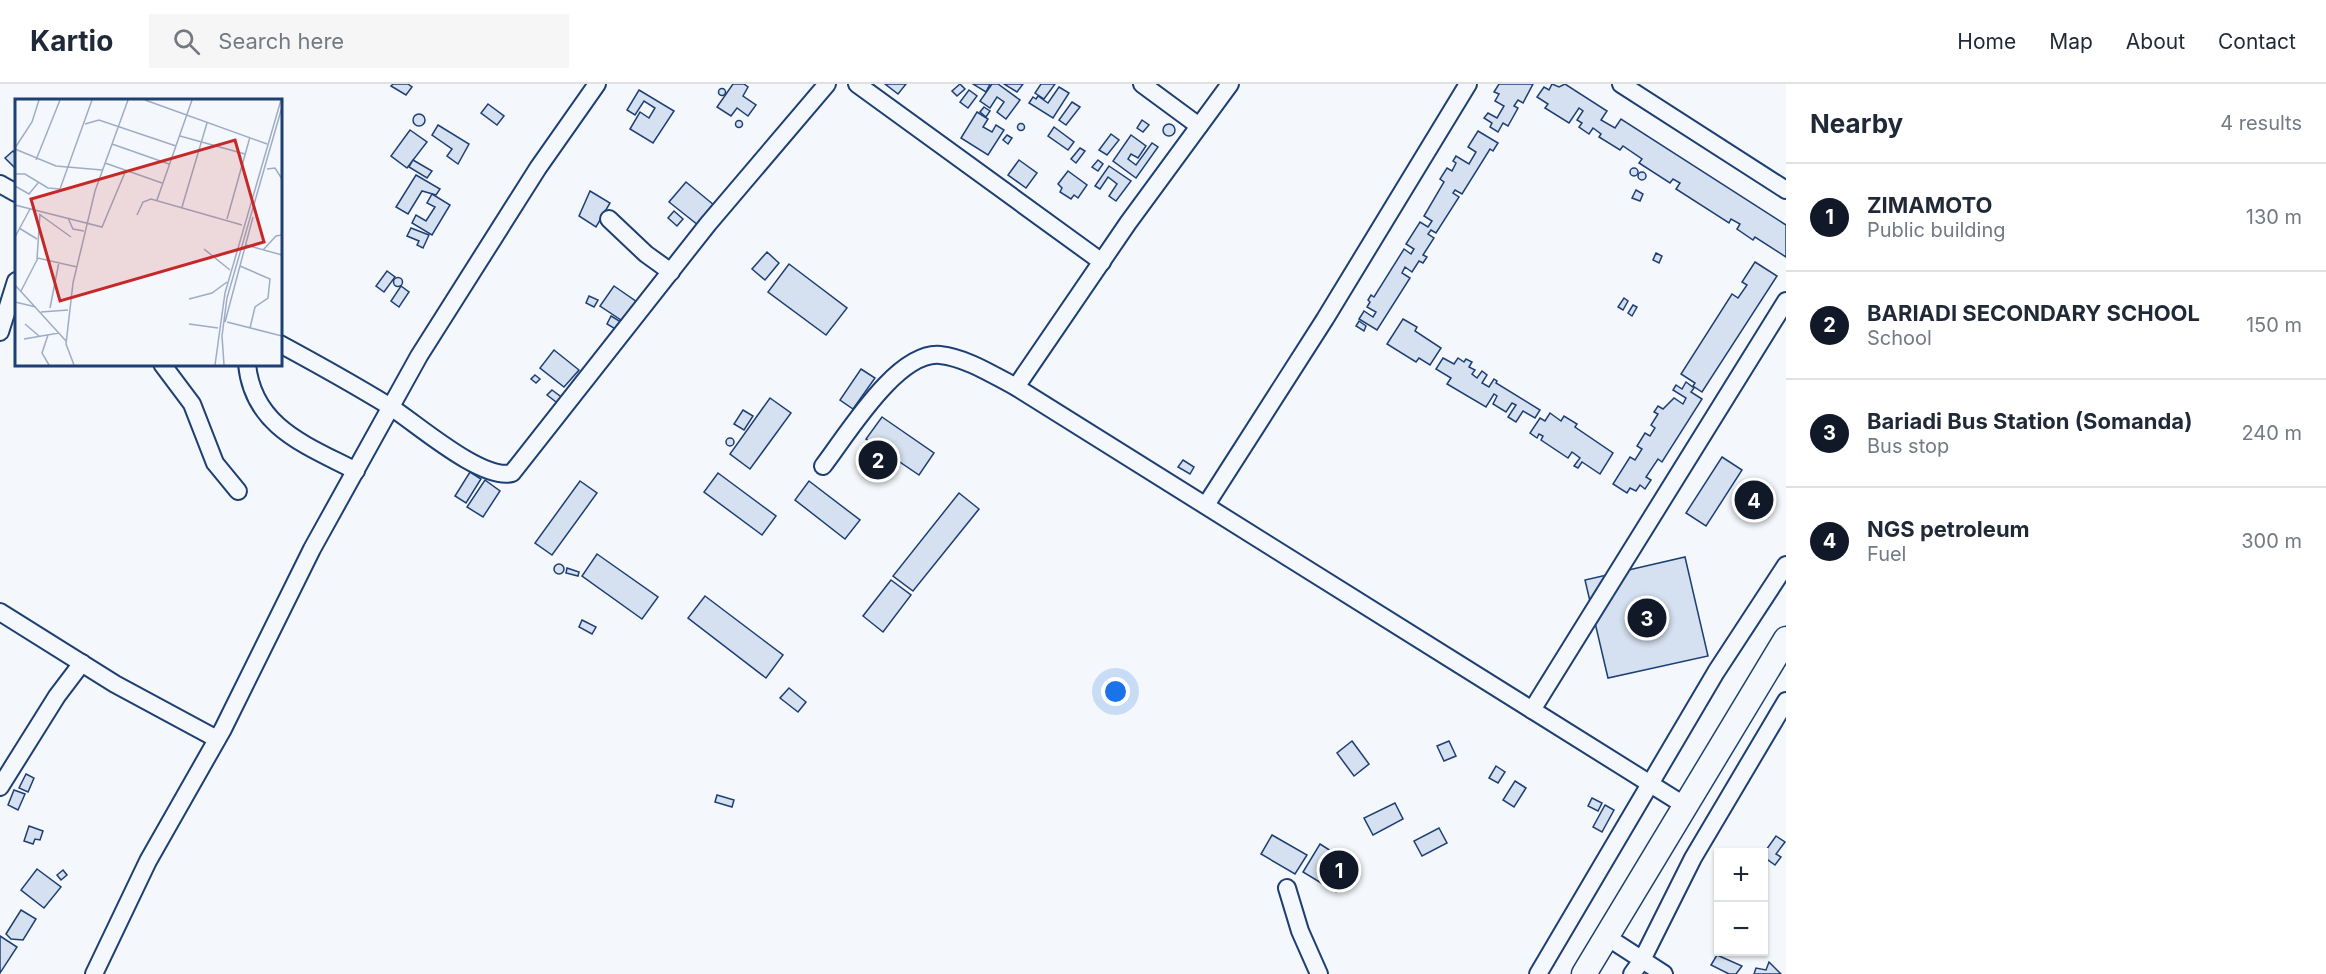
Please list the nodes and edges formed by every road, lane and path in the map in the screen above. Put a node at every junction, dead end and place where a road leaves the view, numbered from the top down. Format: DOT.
graph roads {
  1 [pos="597,84"];
  2 [pos="826,84"];
  3 [pos="856,84"];
  4 [pos="1142,84"];
  5 [pos="1230,84"];
  6 [pos="1468,84"];
  7 [pos="1621,84"];
  8 [pos="1199,126"];
  9 [pos="1786,190"];
  10 [pos="609,219"];
  11 [pos="1102,262"];
  12 [pos="671,272"];
  13 [pos="15,284"];
  14 [pos="1786,301"];
  15 [pos="0,332"];
  16 [pos="282,345"];
  17 [pos="164,366"];
  18 [pos="247,366"];
  19 [pos="1016,387"];
  20 [pos="391,407"];
  21 [pos="823,466"];
  22 [pos="356,471"];
  23 [pos="238,491"];
  24 [pos="1206,505"];
  25 [pos="1786,564"];
  26 [pos="0,612"];
  27 [pos="1786,639"];
  28 [pos="82,663"];
  29 [pos="1786,701"];
  30 [pos="1532,710"];
  31 [pos="217,739"];
  32 [pos="1650,783"];
  33 [pos="0,787"];
  34 [pos="1684,805"];
  35 [pos="1287,888"];
  36 [pos="1607,937"];
  37 [pos="1637,967"];
  38 [pos="94,974"];
  39 [pos="1319,974"];
  40 [pos="1539,974"];
  41 [pos="1584,974"];
  42 [pos="1664,974"];
  1 -- 20 [label="street"];
  2 -- 12 [label="street"];
  3 -- 11 [label="street"];
  4 -- 8 [label="street"];
  5 -- 8 [label="street"];
  6 -- 24 [label="street"];
  7 -- 9 [label="street"];
  8 -- 11 [label="street"];
  10 -- 12 [label="street"];
  11 -- 19 [label="street"];
  12 -- 20 [label="street"];
  13 -- 15 [label="street"];
  14 -- 30 [label="street"];
  16 -- 20 [label="street"];
  17 -- 23 [label="street"];
  18 -- 22 [label="street"];
  19 -- 21 [label="street"];
  19 -- 24 [label="street"];
  20 -- 22 [label="street"];
  22 -- 31 [label="street"];
  24 -- 30 [label="street"];
  25 -- 32 [label="street"];
  26 -- 28 [label="street"];
  27 -- 34 [label="highway"];
  28 -- 31 [label="street"];
  28 -- 33 [label="street"];
  29 -- 37 [label="street"];
  30 -- 32 [label="street"];
  31 -- 38 [label="street"];
  32 -- 34 [label="street"];
  32 -- 40 [label="street"];
  34 -- 36 [label="highway"];
  35 -- 39 [label="street"];
  36 -- 37 [label="street"];
  36 -- 41 [label="highway"];
  37 -- 42 [label="street"];
}
